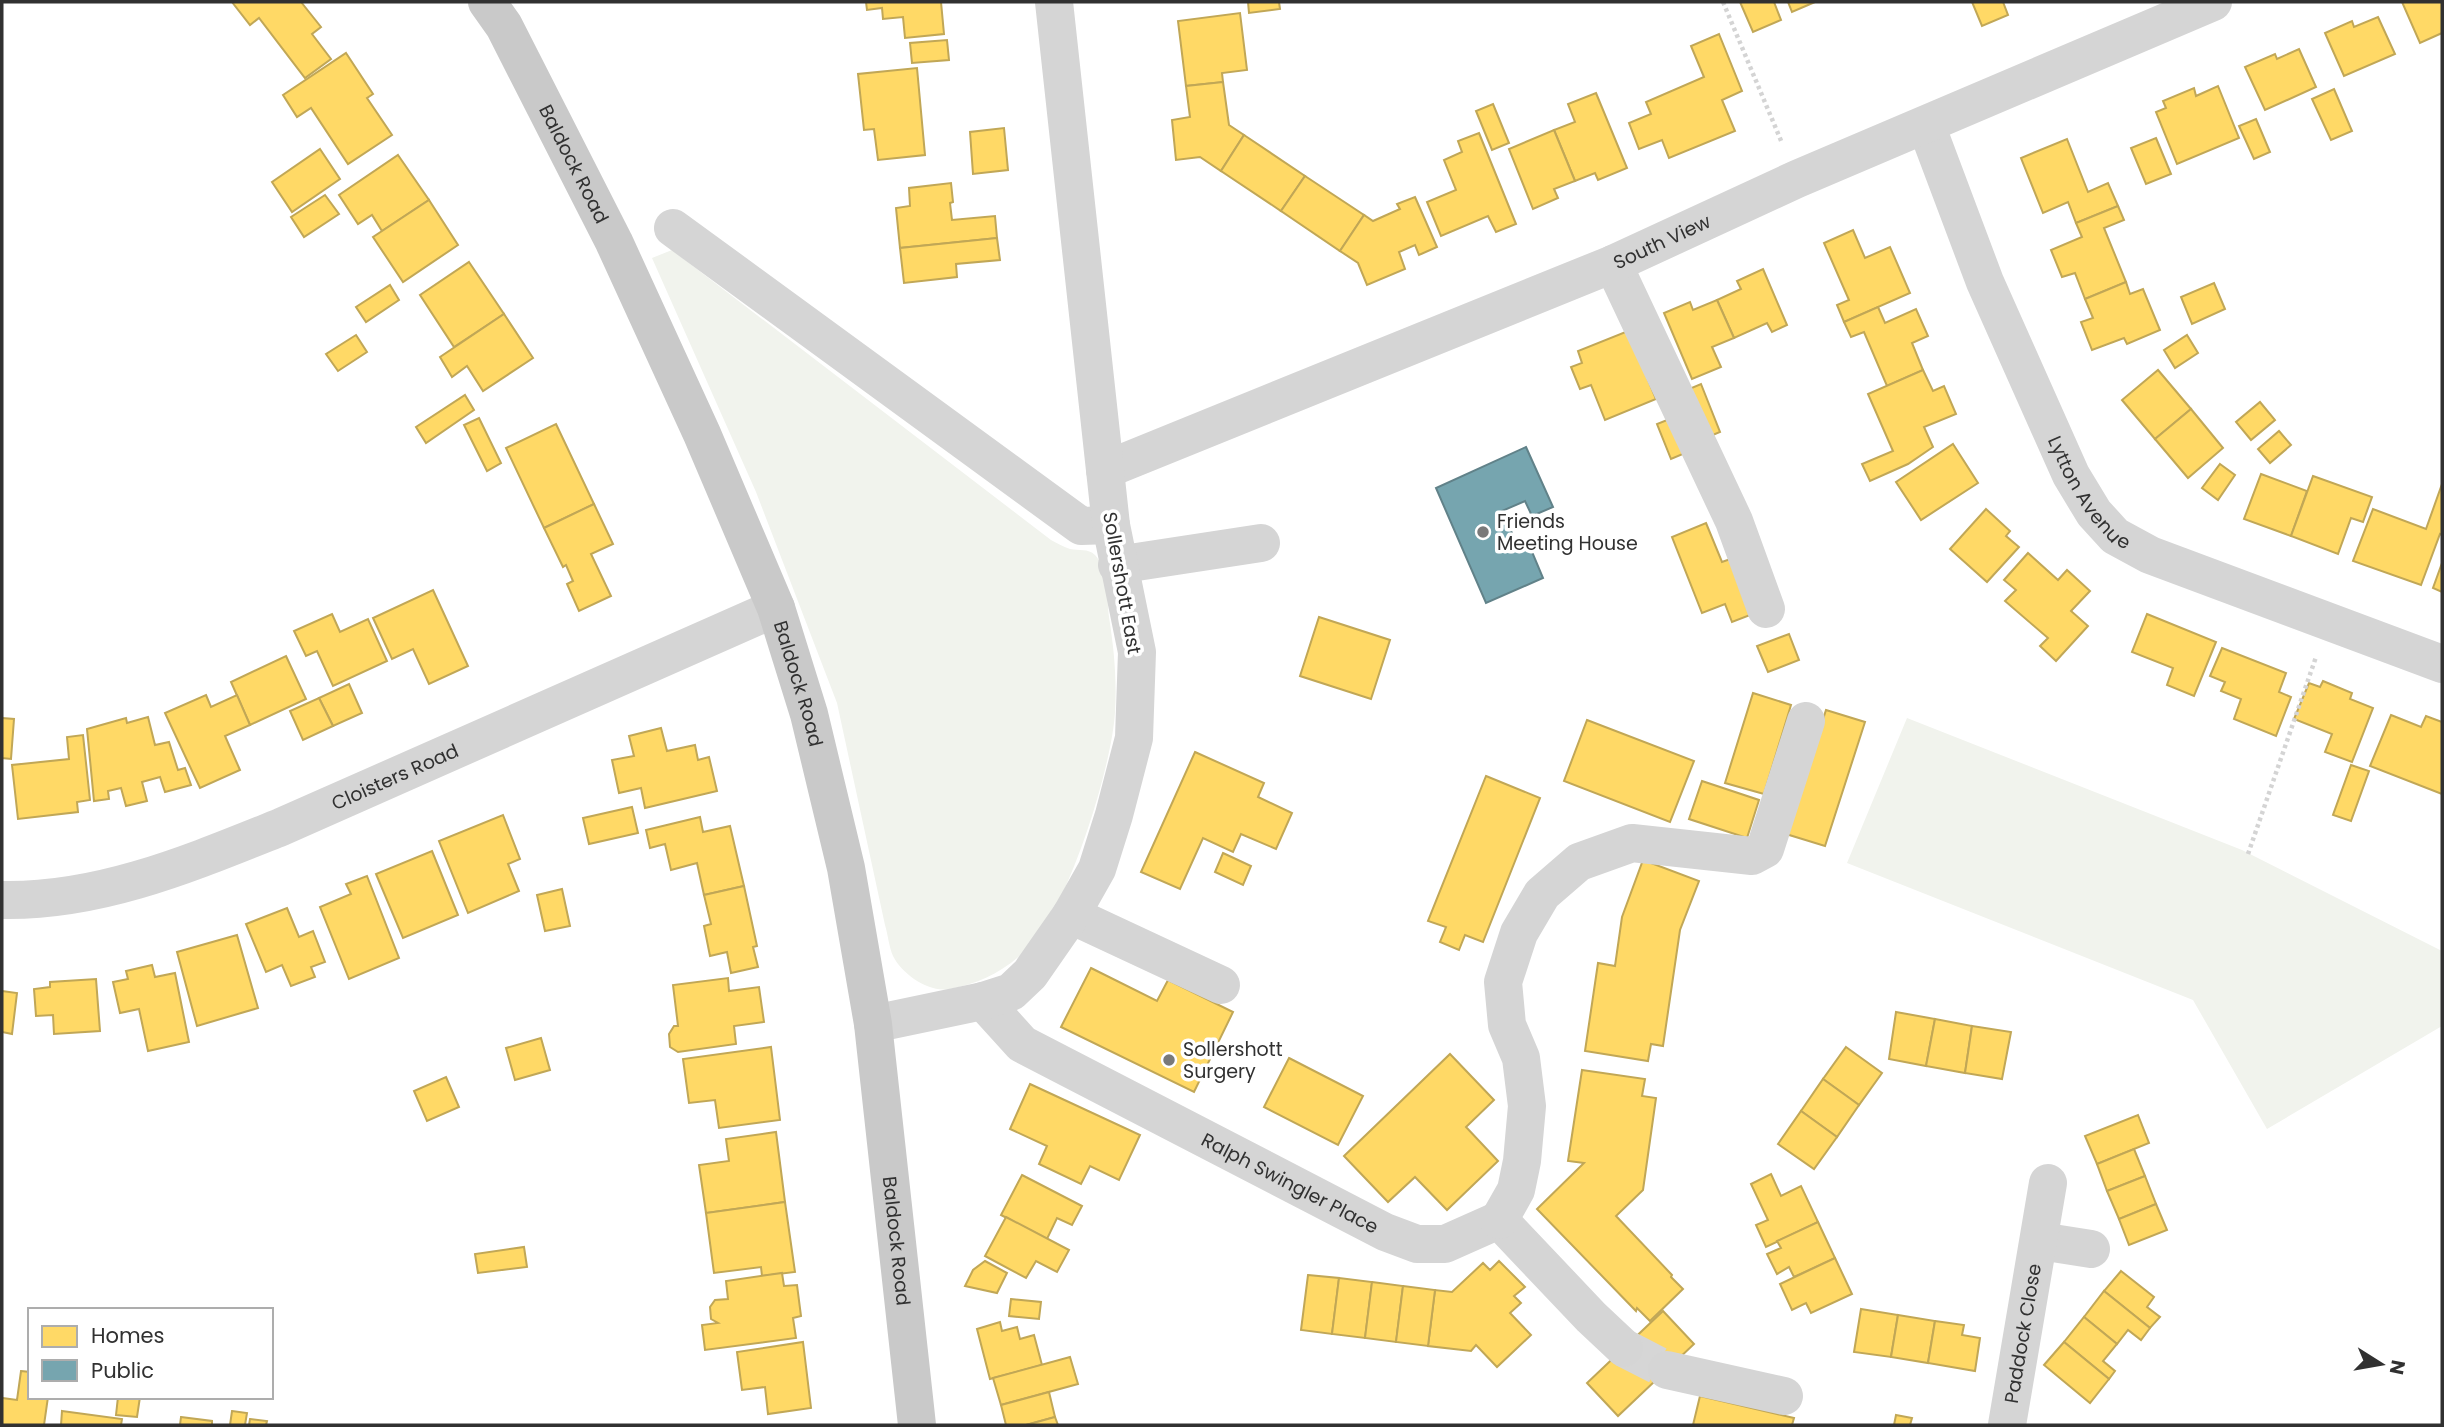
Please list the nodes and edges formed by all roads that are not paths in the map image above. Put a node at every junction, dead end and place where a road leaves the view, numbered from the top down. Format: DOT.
graph roads {
  1 [pos="487,2"];
  2 [pos="1054,2"];
  3 [pos="2213,2"];
  4 [pos="1926,125"];
  5 [pos="673,228"];
  6 [pos="1613,264"];
  7 [pos="1105,470"];
  8 [pos="1111,525"];
  9 [pos="1261,543"];
  10 [pos="1117,565"];
  11 [pos="776,608"];
  12 [pos="1766,609"];
  13 [pos="2442,664"];
  14 [pos="1806,721"];
  15 [pos="2,900"];
  16 [pos="1071,915"];
  17 [pos="1221,985"];
  18 [pos="983,1001"];
  19 [pos="873,1024"];
  20 [pos="2048,1183"];
  21 [pos="1499,1220"];
  22 [pos="2040,1241"];
  23 [pos="2091,1249"];
  24 [pos="1624,1348"];
  25 [pos="1667,1370"];
  26 [pos="1784,1396"];
  27 [pos="917,1425"];
  28 [pos="2007,1425"];
  1 -- 11 [label="main road, Baldock Road"];
  2 -- 7 [label="street, Sollershott East"];
  3 -- 4 [label="street, South View"];
  4 -- 6 [label="street, South View"];
  4 -- 13 [label="street, Lytton Avenue"];
  5 -- 8 [label="street"];
  6 -- 7 [label="street, South View"];
  6 -- 12 [label="street"];
  7 -- 8 [label="street, Sollershott East"];
  8 -- 10 [label="street, Sollershott East"];
  9 -- 10 [label="street"];
  10 -- 16 [label="street, Sollershott East"];
  11 -- 15 [label="street, Cloisters Road"];
  11 -- 19 [label="main road, Baldock Road"];
  14 -- 21 [label="street"];
  16 -- 17 [label="street"];
  16 -- 18 [label="street, Sollershott East"];
  18 -- 19 [label="street, Sollershott East"];
  18 -- 21 [label="street, Ralph Swingler Place"];
  19 -- 27 [label="main road, Baldock Road"];
  20 -- 22 [label="street, Paddock Close"];
  21 -- 24 [label="street"];
  22 -- 23 [label="street, Paddock Close"];
  22 -- 28 [label="street, Paddock Close"];
  25 -- 26 [label="street"];
}
